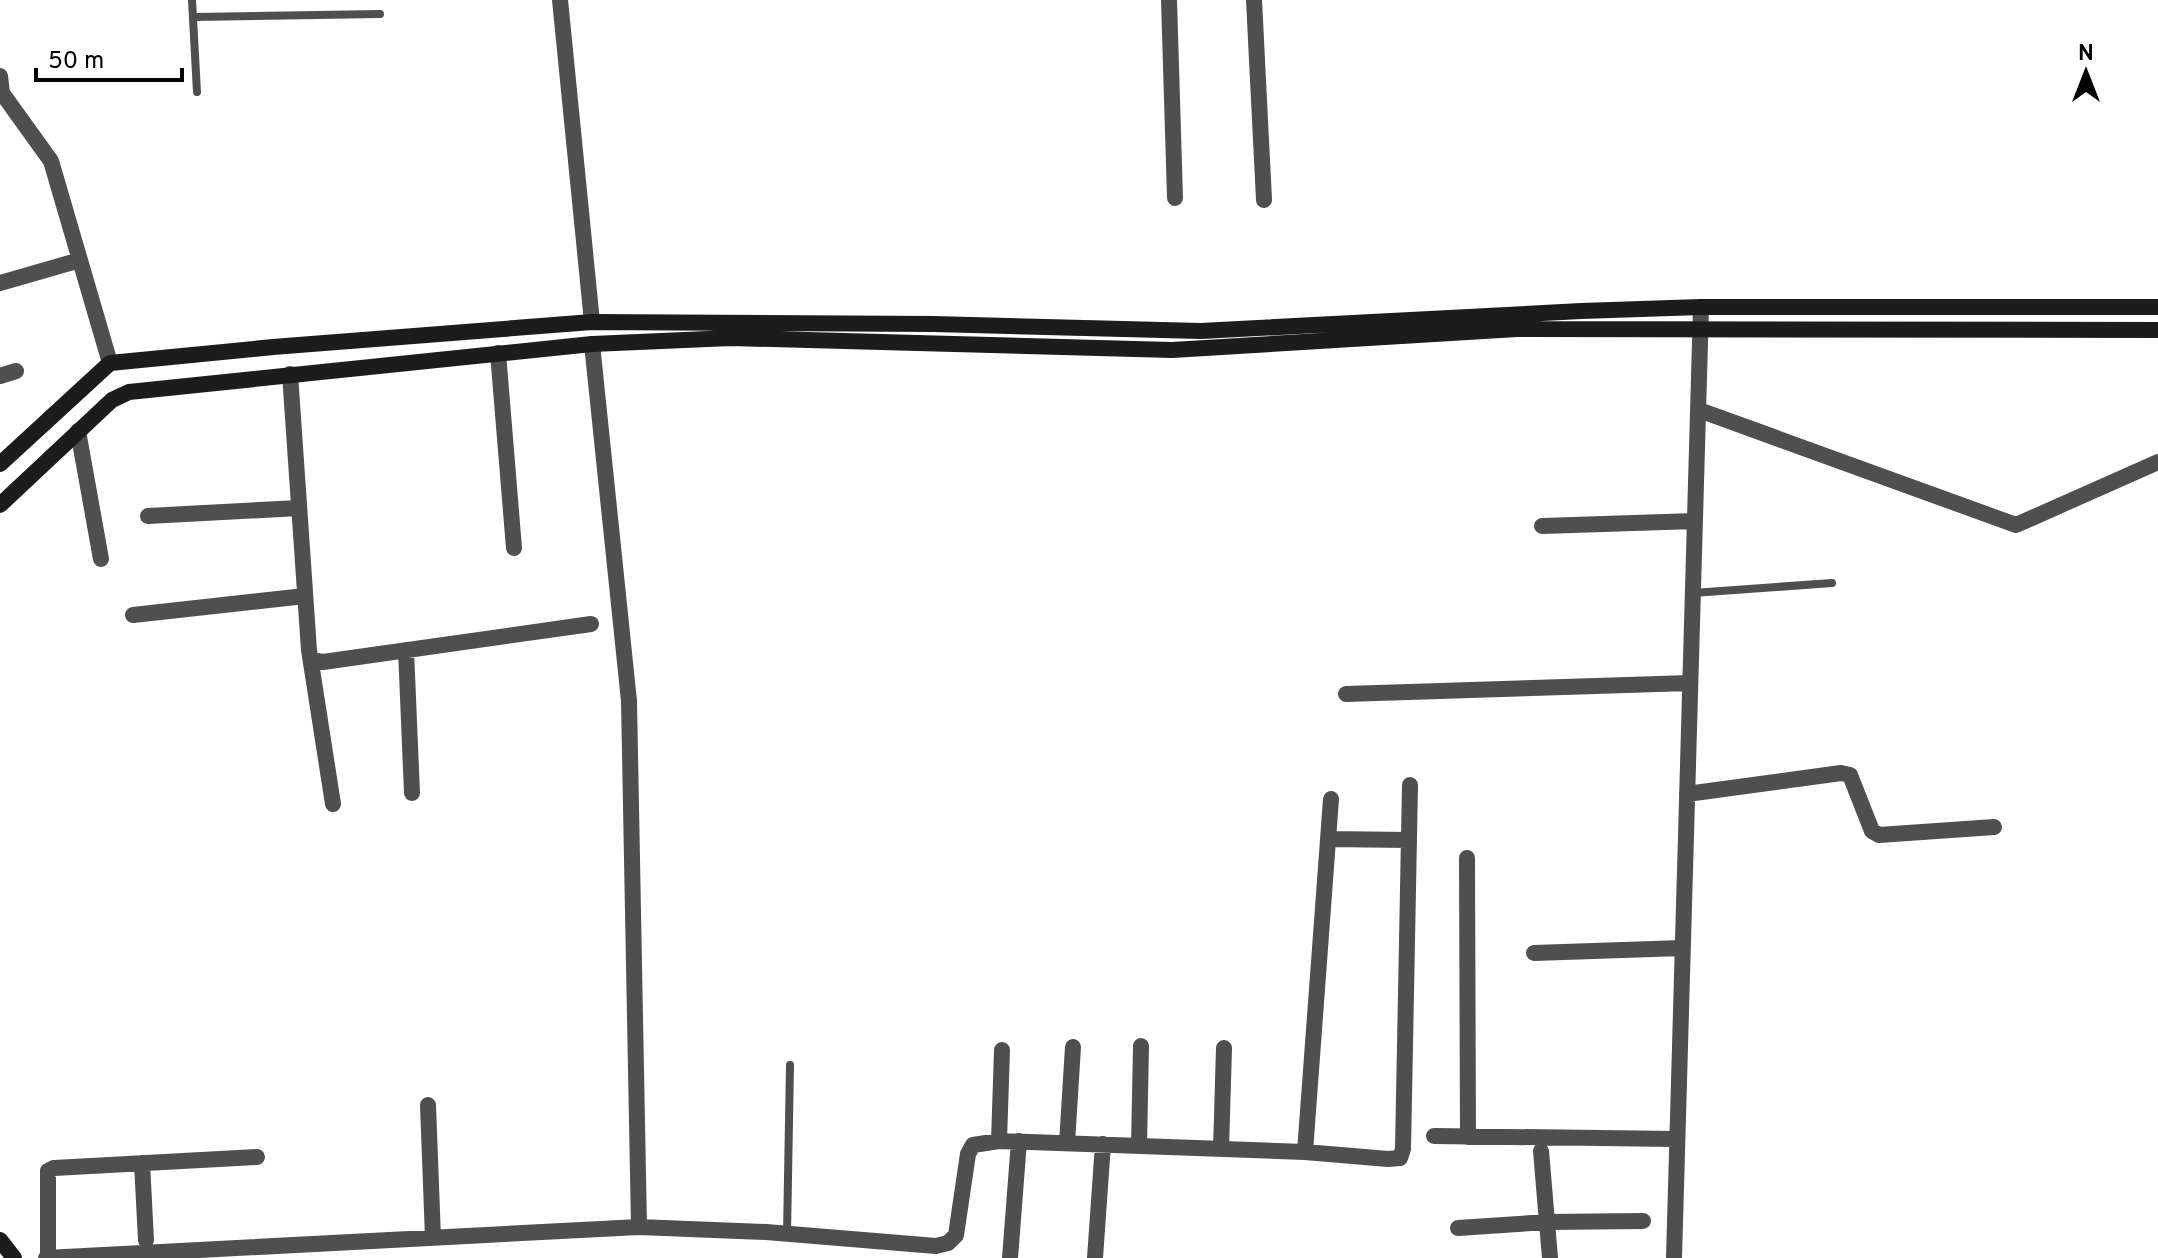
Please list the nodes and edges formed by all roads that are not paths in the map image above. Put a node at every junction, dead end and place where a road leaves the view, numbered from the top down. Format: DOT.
graph roads {
  1 [pos="192,0"];
  2 [pos="560,0"];
  3 [pos="1169,0"];
  4 [pos="1254,0"];
  5 [pos="380,14"];
  6 [pos="194,17"];
  7 [pos="0,76"];
  8 [pos="197,92"];
  9 [pos="1175,198"];
  10 [pos="1264,200"];
  11 [pos="80,260"];
  12 [pos="0,283"];
  13 [pos="1701,307"];
  14 [pos="2158,307"];
  15 [pos="592,322"];
  16 [pos="1700,329"];
  17 [pos="2158,330"];
  18 [pos="592,344"];
  19 [pos="498,353"];
  20 [pos="110,363"];
  21 [pos="290,374"];
  22 [pos="1699,410"];
  23 [pos="78,431"];
  24 [pos="2158,462"];
  25 [pos="0,464"];
  26 [pos="0,505"];
  27 [pos="299,508"];
  28 [pos="148,516"];
  29 [pos="1695,521"];
  30 [pos="1542,526"];
  31 [pos="514,548"];
  32 [pos="101,559"];
  33 [pos="1832,583"];
  34 [pos="1693,593"];
  35 [pos="305,596"];
  36 [pos="133,615"];
  37 [pos="591,624"];
  38 [pos="406,650"];
  39 [pos="311,660"];
  40 [pos="1690,683"];
  41 [pos="1346,694"];
  42 [pos="1410,785"];
  43 [pos="412,793"];
  44 [pos="1687,794"];
  45 [pos="1331,799"];
  46 [pos="333,804"];
  47 [pos="1994,827"];
  48 [pos="1328,839"];
  49 [pos="1409,840"];
  50 [pos="1467,858"];
  51 [pos="1682,948"];
  52 [pos="1534,953"];
  53 [pos="1141,1046"];
  54 [pos="1073,1047"];
  55 [pos="1224,1048"];
  56 [pos="1002,1050"];
  57 [pos="790,1065"];
  58 [pos="428,1105"];
  59 [pos="1434,1136"];
  60 [pos="1468,1137"];
  61 [pos="1676,1139"];
  62 [pos="999,1141"];
  63 [pos="1019,1141"];
  64 [pos="1067,1143"];
  65 [pos="1103,1144"];
  66 [pos="1139,1146"];
  67 [pos="1221,1149"];
  68 [pos="1541,1151"];
  69 [pos="1305,1152"];
  70 [pos="257,1157"];
  71 [pos="142,1163"];
  72 [pos="1643,1221"];
  73 [pos="1547,1222"];
  74 [pos="639,1227"];
  75 [pos="1458,1228"];
  76 [pos="787,1234"];
  77 [pos="433,1238"];
  78 [pos="0,1240"];
  79 [pos="146,1240"];
  80 [pos="14,1258"];
  81 [pos="47,1258"];
  82 [pos="1010,1258"];
  83 [pos="1095,1258"];
  84 [pos="1550,1258"];
  85 [pos="1674,1258"];
  1 -- 6 [label="lane"];
  2 -- 15 [label="street"];
  3 -- 9 [label="street"];
  4 -- 10 [label="street"];
  5 -- 6 [label="lane"];
  6 -- 8 [label="lane"];
  7 -- 11 [label="street"];
  11 -- 12 [label="street"];
  11 -- 20 [label="street"];
  13 -- 14 [label="street"];
  13 -- 15 [label="street"];
  13 -- 16 [label="street"];
  15 -- 20 [label="street"];
  16 -- 17 [label="street"];
  16 -- 18 [label="street"];
  16 -- 22 [label="street"];
  18 -- 19 [label="street"];
  18 -- 74 [label="street"];
  19 -- 21 [label="street"];
  19 -- 31 [label="street"];
  20 -- 25 [label="street"];
  21 -- 23 [label="street"];
  21 -- 27 [label="street"];
  22 -- 24 [label="street"];
  22 -- 29 [label="street"];
  23 -- 26 [label="street"];
  23 -- 32 [label="street"];
  27 -- 28 [label="street"];
  27 -- 35 [label="street"];
  29 -- 30 [label="street"];
  29 -- 34 [label="street"];
  33 -- 34 [label="lane"];
  34 -- 40 [label="street"];
  35 -- 36 [label="street"];
  35 -- 39 [label="street"];
  37 -- 38 [label="street"];
  38 -- 39 [label="street"];
  38 -- 43 [label="street"];
  39 -- 46 [label="street"];
  40 -- 41 [label="street"];
  40 -- 44 [label="street"];
  42 -- 49 [label="street"];
  44 -- 47 [label="street"];
  44 -- 51 [label="street"];
  45 -- 48 [label="street"];
  48 -- 49 [label="street"];
  48 -- 69 [label="street"];
  49 -- 69 [label="street"];
  50 -- 60 [label="street"];
  51 -- 52 [label="street"];
  51 -- 61 [label="street"];
  53 -- 66 [label="street"];
  54 -- 64 [label="street"];
  55 -- 67 [label="street"];
  56 -- 62 [label="street"];
  57 -- 76 [label="lane"];
  58 -- 77 [label="street"];
  59 -- 60 [label="street"];
  60 -- 61 [label="street"];
  61 -- 85 [label="street"];
  62 -- 63 [label="street"];
  62 -- 76 [label="street"];
  63 -- 64 [label="street"];
  63 -- 82 [label="street"];
  64 -- 65 [label="street"];
  65 -- 66 [label="street"];
  65 -- 83 [label="street"];
  66 -- 67 [label="street"];
  67 -- 69 [label="street"];
  68 -- 73 [label="street"];
  70 -- 71 [label="street"];
  71 -- 79 [label="street"];
  71 -- 81 [label="street"];
  72 -- 73 [label="street"];
  73 -- 75 [label="street"];
  73 -- 84 [label="street"];
  74 -- 76 [label="street"];
  74 -- 77 [label="street"];
  77 -- 81 [label="street"];
  78 -- 80 [label="street"];
}
